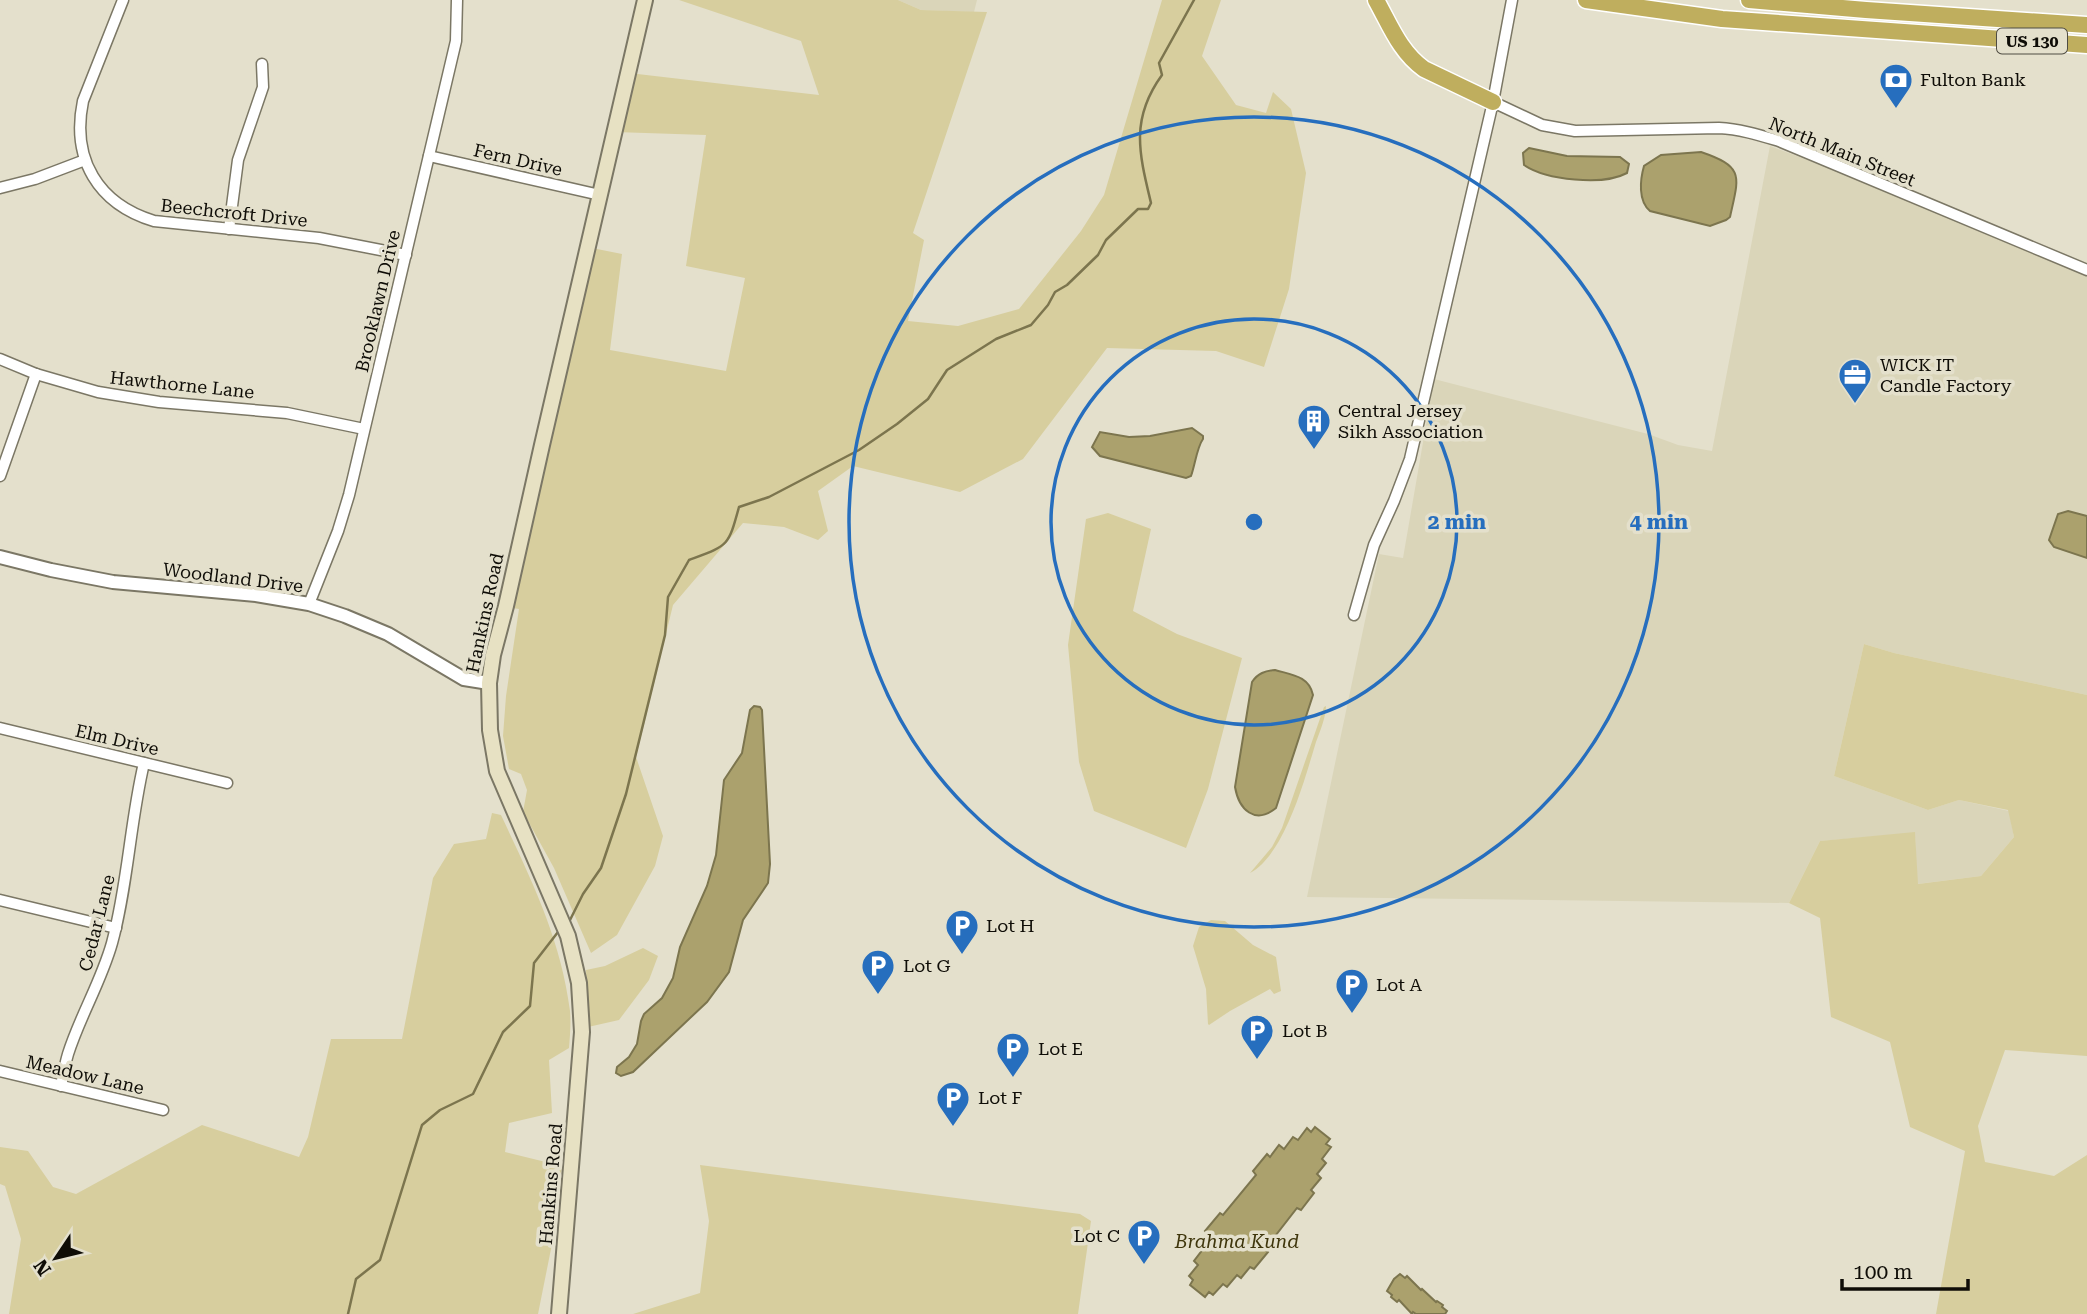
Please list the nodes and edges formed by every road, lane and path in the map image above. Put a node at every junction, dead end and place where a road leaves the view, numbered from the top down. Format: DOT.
graph roads {
  1 [pos="123,0"];
  2 [pos="457,0"];
  3 [pos="645,0"];
  4 [pos="1376,0"];
  5 [pos="1512,0"];
  6 [pos="1586,0"];
  7 [pos="1749,0"];
  8 [pos="2087,25"];
  9 [pos="2087,45"];
  10 [pos="262,64"];
  11 [pos="1493,102"];
  12 [pos="429,156"];
  13 [pos="85,160"];
  14 [pos="0,188"];
  15 [pos="600,195"];
  16 [pos="229,229"];
  17 [pos="405,256"];
  18 [pos="2087,270"];
  19 [pos="0,359"];
  20 [pos="36,374"];
  21 [pos="364,429"];
  22 [pos="0,477"];
  23 [pos="0,557"];
  24 [pos="309,604"];
  25 [pos="1354,615"];
  26 [pos="489,683"];
  27 [pos="0,728"];
  28 [pos="144,763"];
  29 [pos="226,783"];
  30 [pos="0,900"];
  31 [pos="116,928"];
  32 [pos="0,1071"];
  33 [pos="61,1086"];
  34 [pos="163,1110"];
  35 [pos="559,1314"];
  1 -- 13 [label="street, Beechcroft Drive"];
  2 -- 12 [label="street, Brooklawn Drive"];
  3 -- 15 [label="main road, Hankins Road"];
  4 -- 11 [label="highway"];
  5 -- 11 [label="street"];
  6 -- 9 [label="highway, US 130"];
  7 -- 8 [label="highway, US 130"];
  10 -- 16 [label="street"];
  11 -- 18 [label="street, North Main Street"];
  11 -- 25 [label="street"];
  12 -- 15 [label="street, Fern Drive"];
  12 -- 17 [label="street, Brooklawn Drive"];
  13 -- 14 [label="street"];
  13 -- 16 [label="street, Beechcroft Drive"];
  15 -- 26 [label="main road, Hankins Road"];
  16 -- 17 [label="street, Beechcroft Drive"];
  17 -- 21 [label="street, Brooklawn Drive"];
  19 -- 20 [label="street, Hawthorne Lane"];
  20 -- 21 [label="street, Hawthorne Lane"];
  20 -- 22 [label="street"];
  21 -- 24 [label="street, Brooklawn Drive"];
  23 -- 24 [label="street, Woodland Drive"];
  24 -- 26 [label="street, Woodland Drive"];
  26 -- 35 [label="main road, Hankins Road"];
  27 -- 28 [label="street, Elm Drive"];
  28 -- 29 [label="street, Elm Drive"];
  28 -- 31 [label="street, Cedar Lane"];
  30 -- 31 [label="street"];
  31 -- 33 [label="street, Cedar Lane"];
  32 -- 33 [label="street, Meadow Lane"];
  33 -- 34 [label="street, Meadow Lane"];
}
